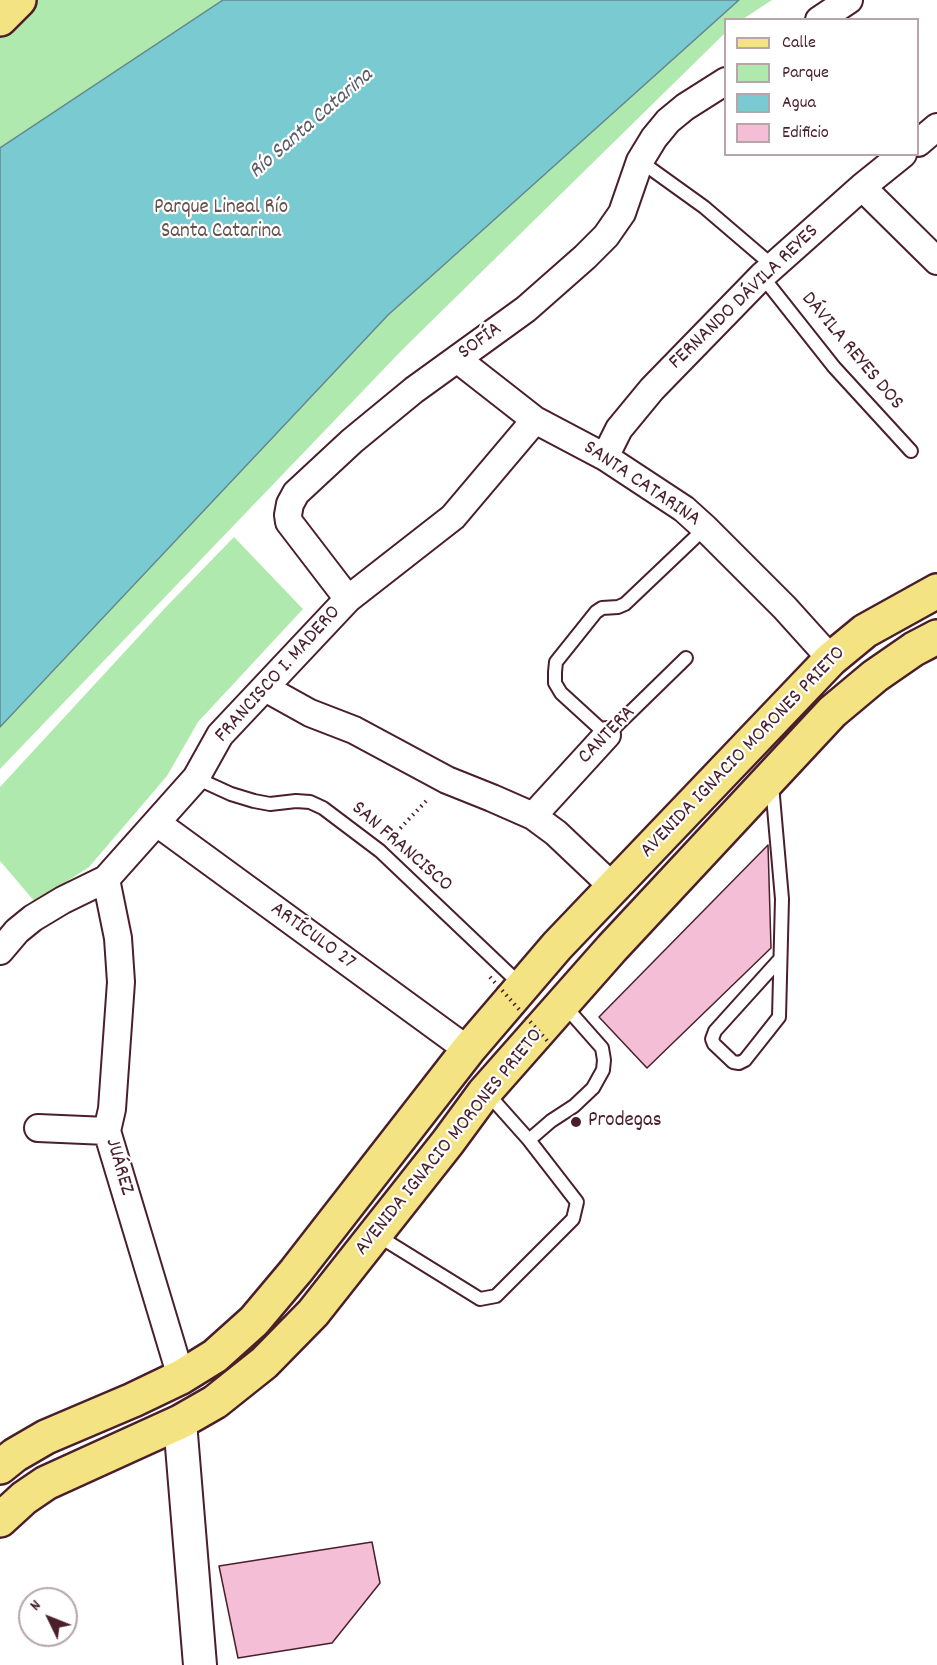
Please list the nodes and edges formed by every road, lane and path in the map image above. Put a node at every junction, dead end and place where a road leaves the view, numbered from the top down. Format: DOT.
graph roads {
  1 [pos="19,0"];
  2 [pos="849,0"];
  3 [pos="822,18"];
  4 [pos="0,19"];
  5 [pos="724,82"];
  6 [pos="937,127"];
  7 [pos="919,142"];
  8 [pos="901,156"];
  9 [pos="640,161"];
  10 [pos="862,188"];
  11 [pos="937,261"];
  12 [pos="768,271"];
  13 [pos="457,359"];
  14 [pos="535,420"];
  15 [pos="911,451"];
  16 [pos="605,458"];
  17 [pos="705,528"];
  18 [pos="937,591"];
  19 [pos="348,599"];
  20 [pos="937,637"];
  21 [pos="686,658"];
  22 [pos="831,659"];
  23 [pos="265,688"];
  24 [pos="607,735"];
  25 [pos="196,778"];
  26 [pos="771,778"];
  27 [pos="447,780"];
  28 [pos="533,816"];
  29 [pos="157,823"];
  30 [pos="380,851"];
  31 [pos="106,879"];
  32 [pos="613,887"];
  33 [pos="0,951"];
  34 [pos="780,959"];
  35 [pos="490,978"];
  36 [pos="522,986"];
  37 [pos="563,1004"];
  38 [pos="552,1046"];
  39 [pos="468,1050"];
  40 [pos="484,1094"];
  41 [pos="38,1128"];
  42 [pos="107,1131"];
  43 [pos="529,1140"];
  44 [pos="388,1242"];
  45 [pos="180,1377"];
  46 [pos="180,1422"];
  47 [pos="0,1467"];
  48 [pos="0,1520"];
  49 [pos="200,1665"];
  1 -- 4 [label="main road"];
  2 -- 3 [label="street"];
  5 -- 9 [label="street, SOFÍA"];
  6 -- 7 [label="street"];
  8 -- 10 [label="street, FERNANDO DÁVILA REYES"];
  9 -- 12 [label="lane, DÁVILA REYES DOS"];
  9 -- 13 [label="street, SOFÍA"];
  10 -- 11 [label="street"];
  10 -- 12 [label="street, FERNANDO DÁVILA REYES"];
  12 -- 15 [label="lane, DÁVILA REYES DOS"];
  12 -- 16 [label="street, FERNANDO DÁVILA REYES"];
  13 -- 14 [label="street, SANTA CATARINA"];
  13 -- 19 [label="street, SOFÍA"];
  14 -- 16 [label="street, SANTA CATARINA"];
  14 -- 19 [label="street, FRANCISCO I. MADERO"];
  16 -- 17 [label="street, SANTA CATARINA"];
  17 -- 22 [label="street, SANTA CATARINA"];
  17 -- 24 [label="lane"];
  18 -- 22 [label="main road, AVENIDA IGNACIO MORONES PRIETO"];
  19 -- 23 [label="street, FRANCISCO I. MADERO"];
  20 -- 26 [label="main road, AVENIDA IGNACIO MORONES PRIETO"];
  21 -- 24 [label="lane, CANTERA"];
  22 -- 32 [label="main road, AVENIDA IGNACIO MORONES PRIETO"];
  23 -- 25 [label="street, FRANCISCO I. MADERO"];
  23 -- 27 [label="street"];
  24 -- 28 [label="street, CANTERA"];
  25 -- 29 [label="street, FRANCISCO I. MADERO"];
  25 -- 30 [label="lane, SAN FRANCISCO"];
  26 -- 34 [label="lane"];
  26 -- 37 [label="main road, AVENIDA IGNACIO MORONES PRIETO"];
  27 -- 28 [label="street"];
  27 -- 30 [label="path"];
  28 -- 32 [label="street"];
  29 -- 31 [label="street, FRANCISCO I. MADERO"];
  29 -- 39 [label="street, ARTÍCULO 27"];
  30 -- 36 [label="lane, SAN FRANCISCO"];
  31 -- 33 [label="street, FRANCISCO I. MADERO"];
  31 -- 42 [label="street, JUÁREZ"];
  32 -- 36 [label="main road, AVENIDA IGNACIO MORONES PRIETO"];
  34 -- 34 [label="lane"];
  35 -- 38 [label="path, bridge"];
  36 -- 39 [label="main road, AVENIDA IGNACIO MORONES PRIETO"];
  37 -- 40 [label="main road, AVENIDA IGNACIO MORONES PRIETO"];
  37 -- 43 [label="lane"];
  39 -- 45 [label="main road, AVENIDA IGNACIO MORONES PRIETO"];
  40 -- 43 [label="lane"];
  40 -- 46 [label="main road, AVENIDA IGNACIO MORONES PRIETO"];
  41 -- 42 [label="street"];
  42 -- 45 [label="street, JUÁREZ"];
  43 -- 44 [label="lane"];
  45 -- 47 [label="main road, AVENIDA IGNACIO MORONES PRIETO"];
  46 -- 48 [label="main road, AVENIDA IGNACIO MORONES PRIETO"];
  46 -- 49 [label="street"];
}
